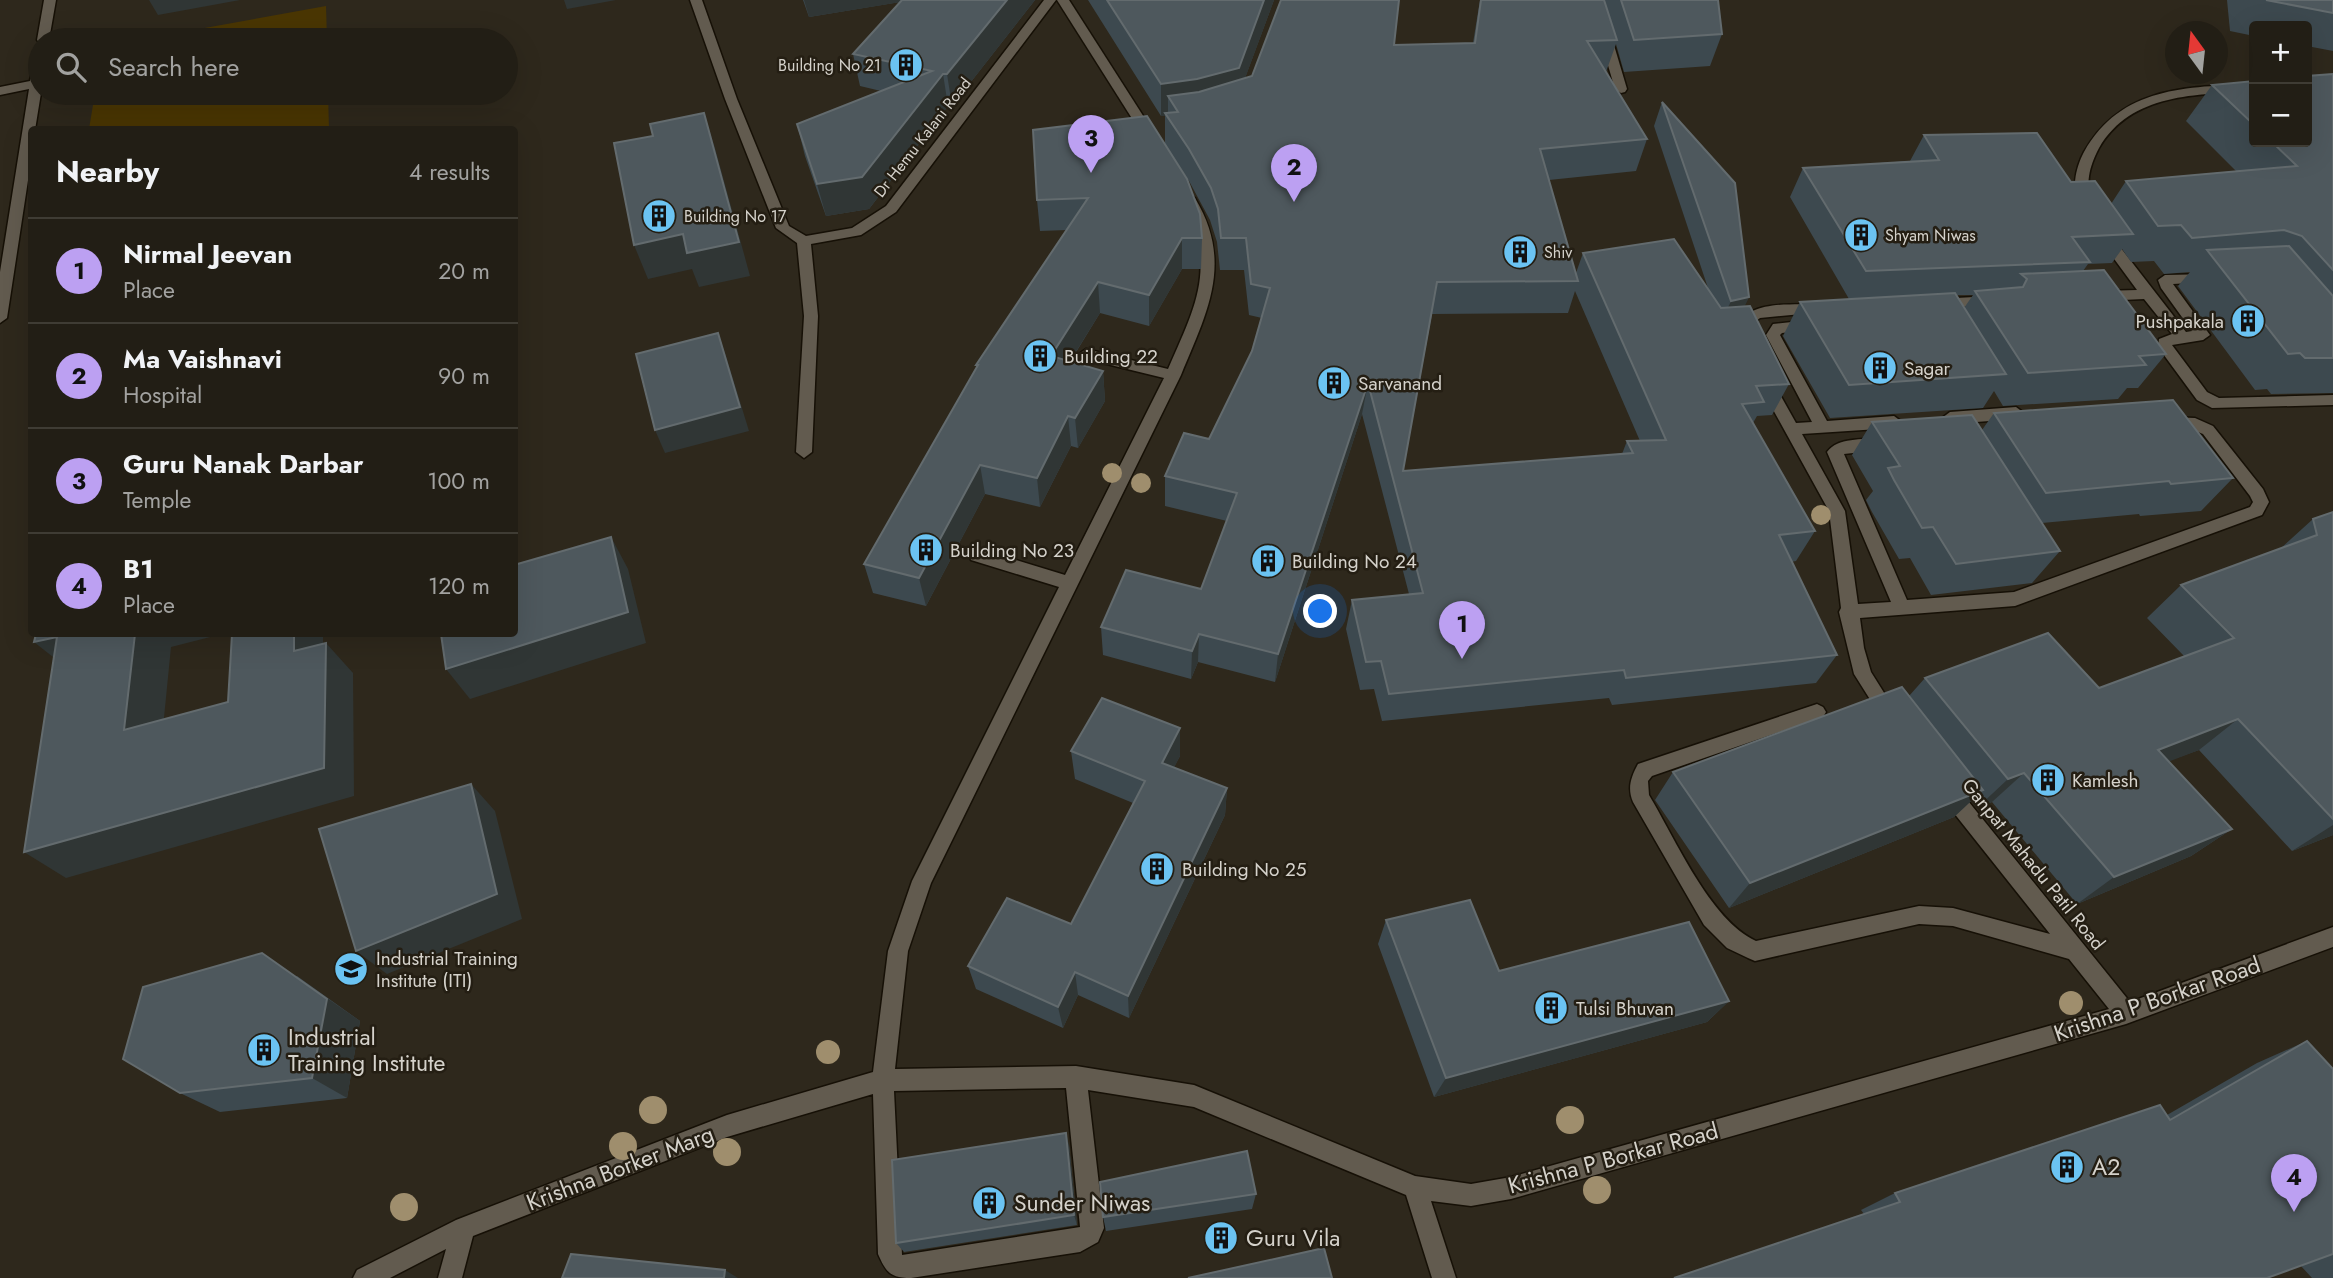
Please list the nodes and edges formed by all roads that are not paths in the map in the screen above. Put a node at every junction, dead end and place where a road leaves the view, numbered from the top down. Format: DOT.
graph roads {
  1 [pos="50,0"];
  2 [pos="696,0"];
  3 [pos="1050,0"];
  4 [pos="1063,0"];
  5 [pos="45,28"];
  6 [pos="1603,28"];
  7 [pos="28,86"];
  8 [pos="2249,88"];
  9 [pos="1622,89"];
  10 [pos="0,91"];
  11 [pos="33,105"];
  12 [pos="30,126"];
  13 [pos="28,136"];
  14 [pos="1157,148"];
  15 [pos="1179,184"];
  16 [pos="804,241"];
  17 [pos="2226,276"];
  18 [pos="2148,294"];
  19 [pos="2079,297"];
  20 [pos="2009,300"];
  21 [pos="1995,315"];
  22 [pos="0,318"];
  23 [pos="2183,338"];
  24 [pos="1750,351"];
  25 [pos="1086,354"];
  26 [pos="1762,373"];
  27 [pos="1173,375"];
  28 [pos="2333,400"];
  29 [pos="2037,412"];
  30 [pos="1931,419"];
  31 [pos="1904,421"];
  32 [pos="2149,424"];
  33 [pos="1823,427"];
  34 [pos="1790,429"];
  35 [pos="1898,443"];
  36 [pos="804,452"];
  37 [pos="977,555"];
  38 [pos="1070,583"];
  39 [pos="1902,608"];
  40 [pos="1848,612"];
  41 [pos="1817,712"];
  42 [pos="1903,734"];
  43 [pos="1937,777"];
  44 [pos="2333,937"];
  45 [pos="2076,951"];
  46 [pos="2126,1014"];
  47 [pos="1076,1077"];
  48 [pos="883,1080"];
  49 [pos="1415,1187"];
  50 [pos="464,1228"];
  51 [pos="365,1278"];
  52 [pos="450,1278"];
  53 [pos="1444,1278"];
  1 -- 5 [label="street"];
  2 -- 16 [label="street"];
  3 -- 16 [label="street, Dr Hemu Kalani Road"];
  4 -- 14 [label="street"];
  6 -- 9 [label="street"];
  7 -- 10 [label="street"];
  8 -- 18 [label="street"];
  11 -- 12 [label="street"];
  13 -- 22 [label="street"];
  15 -- 27 [label="street"];
  16 -- 36 [label="street"];
  17 -- 23 [label="street"];
  18 -- 19 [label="street"];
  18 -- 23 [label="street"];
  20 -- 21 [label="street"];
  23 -- 28 [label="street"];
  24 -- 33 [label="street"];
  25 -- 27 [label="street"];
  26 -- 34 [label="street"];
  27 -- 38 [label="street"];
  29 -- 30 [label="street"];
  31 -- 33 [label="street"];
  32 -- 39 [label="street"];
  33 -- 34 [label="street"];
  34 -- 40 [label="street"];
  35 -- 39 [label="street"];
  37 -- 38 [label="street"];
  38 -- 48 [label="street"];
  39 -- 40 [label="street"];
  40 -- 42 [label="street"];
  41 -- 45 [label="street"];
  43 -- 45 [label="street, Ganpat Mahadu Patil Road"];
  44 -- 46 [label="street, Krishna P Borkar Road"];
  45 -- 46 [label="street, Ganpat Mahadu Patil Road"];
  46 -- 49 [label="street, Krishna P Borkar Road"];
  47 -- 48 [label="street, Krishna P Borkar Road"];
  47 -- 48 [label="street"];
  47 -- 49 [label="street, Krishna P Borkar Road"];
  48 -- 50 [label="street, Krishna Borker Marg"];
  49 -- 53 [label="street"];
  50 -- 51 [label="street, Krishna Borker Marg"];
  50 -- 52 [label="street"];
}
